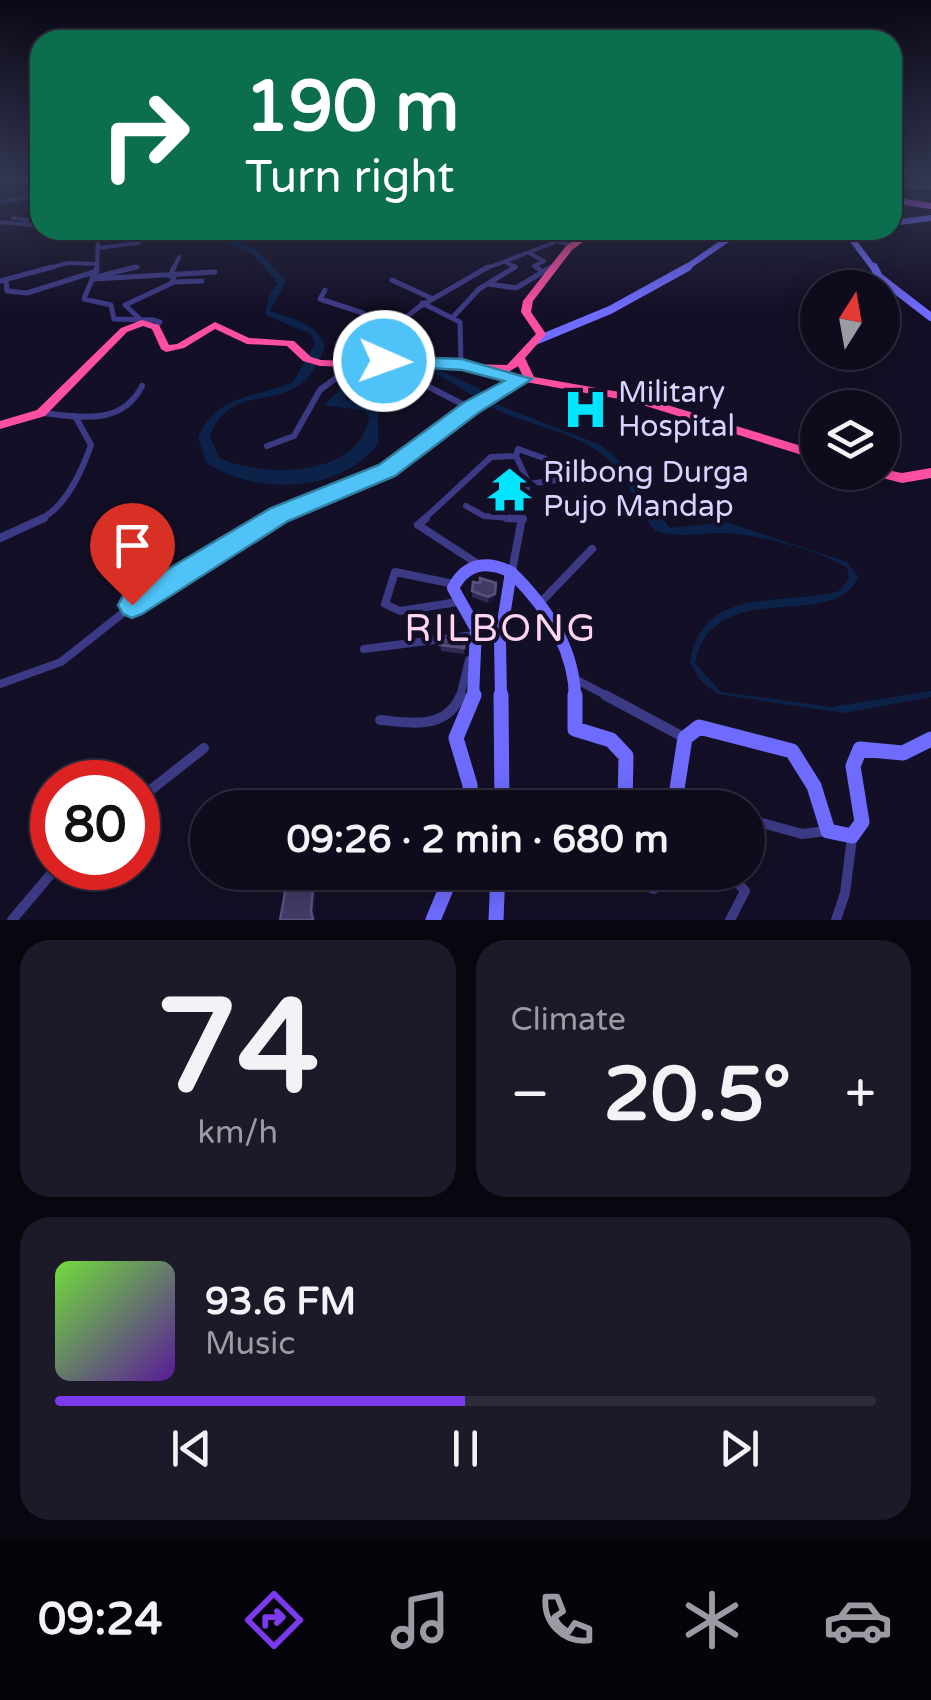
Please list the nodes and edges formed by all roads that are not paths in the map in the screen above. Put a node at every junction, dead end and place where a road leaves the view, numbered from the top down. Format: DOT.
graph roads {
  1 [pos="11,224"];
  2 [pos="23,226"];
  3 [pos="30,226"];
  4 [pos="97,240"];
  5 [pos="141,240"];
  6 [pos="544,240"];
  7 [pos="553,240"];
  8 [pos="581,240"];
  9 [pos="727,240"];
  10 [pos="855,240"];
  11 [pos="550,242"];
  12 [pos="572,246"];
  13 [pos="97,248"];
  14 [pos="528,252"];
  15 [pos="178,258"];
  16 [pos="504,261"];
  17 [pos="558,264"];
  18 [pos="138,267"];
  19 [pos="542,271"];
  20 [pos="216,272"];
  21 [pos="96,273"];
  22 [pos="172,278"];
  23 [pos="392,280"];
  24 [pos="3,281"];
  25 [pos="202,281"];
  26 [pos="487,284"];
  27 [pos="325,290"];
  28 [pos="431,298"];
  29 [pos="422,303"];
  30 [pos="453,317"];
  31 [pos="931,318"];
  32 [pos="140,319"];
  33 [pos="156,327"];
  34 [pos="377,336"];
  35 [pos="535,340"];
  36 [pos="519,358"];
  37 [pos="351,362"];
  38 [pos="462,364"];
  39 [pos="490,370"];
  40 [pos="397,378"];
  41 [pos="526,380"];
  42 [pos="142,386"];
  43 [pos="472,407"];
  44 [pos="38,415"];
  45 [pos="75,416"];
  46 [pos="0,423"];
  47 [pos="266,446"];
  48 [pos="800,450"];
  49 [pos="516,456"];
  50 [pos="931,472"];
  51 [pos="900,478"];
  52 [pos="528,484"];
  53 [pos="466,506"];
  54 [pos="523,520"];
  55 [pos="0,538"];
  56 [pos="592,550"];
  57 [pos="478,564"];
  58 [pos="511,572"];
  59 [pos="454,584"];
  60 [pos="459,602"];
  61 [pos="540,604"];
  62 [pos="476,640"];
  63 [pos="364,649"];
  64 [pos="574,678"];
  65 [pos="0,684"];
  66 [pos="380,720"];
  67 [pos="684,738"];
  68 [pos="931,739"];
  69 [pos="204,748"];
  70 [pos="160,783"];
  71 [pos="470,790"];
  72 [pos="502,790"];
  73 [pos="625,790"];
  74 [pos="677,790"];
  75 [pos="765,824"];
  76 [pos="828,831"];
  77 [pos="852,836"];
  78 [pos="37,890"];
  79 [pos="446,890"];
  80 [pos="497,890"];
  81 [pos="744,890"];
  82 [pos="12,920"];
  83 [pos="433,920"];
  84 [pos="496,920"];
  85 [pos="730,920"];
  86 [pos="836,920"];
  1 -- 2 [label="street"];
  2 -- 3 [label="street"];
  4 -- 13 [label="street"];
  5 -- 13 [label="street"];
  6 -- 11 [label="street"];
  7 -- 11 [label="street"];
  8 -- 12 [label="highway"];
  9 -- 35 [label="street"];
  10 -- 31 [label="street"];
  11 -- 12 [label="street"];
  11 -- 14 [label="street"];
  12 -- 17 [label="highway"];
  13 -- 21 [label="street"];
  14 -- 16 [label="street"];
  14 -- 19 [label="street"];
  15 -- 22 [label="street"];
  16 -- 26 [label="street"];
  16 -- 28 [label="street"];
  17 -- 19 [label="street"];
  17 -- 35 [label="highway"];
  18 -- 21 [label="street"];
  19 -- 26 [label="street"];
  20 -- 22 [label="street"];
  21 -- 22 [label="street"];
  21 -- 24 [label="street"];
  21 -- 24 [label="street"];
  21 -- 32 [label="street"];
  22 -- 25 [label="street"];
  22 -- 32 [label="street"];
  23 -- 28 [label="street"];
  26 -- 30 [label="street"];
  27 -- 34 [label="street"];
  28 -- 29 [label="street"];
  29 -- 30 [label="street"];
  29 -- 34 [label="street"];
  30 -- 38 [label="street"];
  32 -- 33 [label="street"];
  33 -- 37 [label="highway"];
  33 -- 44 [label="highway"];
  34 -- 37 [label="street"];
  35 -- 36 [label="highway"];
  36 -- 39 [label="highway"];
  36 -- 41 [label="highway"];
  37 -- 38 [label="highway"];
  37 -- 47 [label="street"];
  38 -- 39 [label="highway"];
  39 -- 41 [label="highway"];
  40 -- 43 [label="street"];
  41 -- 43 [label="street"];
  41 -- 48 [label="highway"];
  42 -- 45 [label="street"];
  43 -- 65 [label="street"];
  44 -- 45 [label="street"];
  44 -- 46 [label="highway"];
  45 -- 55 [label="street"];
  49 -- 52 [label="street"];
  49 -- 52 [label="street"];
  49 -- 57 [label="street"];
  50 -- 51 [label="highway"];
  52 -- 54 [label="street"];
  53 -- 54 [label="street"];
  54 -- 58 [label="street"];
  56 -- 61 [label="street"];
  57 -- 58 [label="street"];
  57 -- 59 [label="street"];
  58 -- 61 [label="street"];
  58 -- 72 [label="street"];
  59 -- 60 [label="street"];
  59 -- 60 [label="street"];
  60 -- 62 [label="street"];
  61 -- 64 [label="street"];
  62 -- 63 [label="street"];
  62 -- 66 [label="street"];
  62 -- 71 [label="street"];
  64 -- 67 [label="street"];
  64 -- 73 [label="street"];
  67 -- 74 [label="street"];
  67 -- 76 [label="street"];
  68 -- 77 [label="street"];
  69 -- 70 [label="street"];
  75 -- 76 [label="street"];
  76 -- 77 [label="street"];
  77 -- 86 [label="street"];
  78 -- 82 [label="street"];
  79 -- 83 [label="street"];
  80 -- 84 [label="street"];
  81 -- 85 [label="street"];
}
